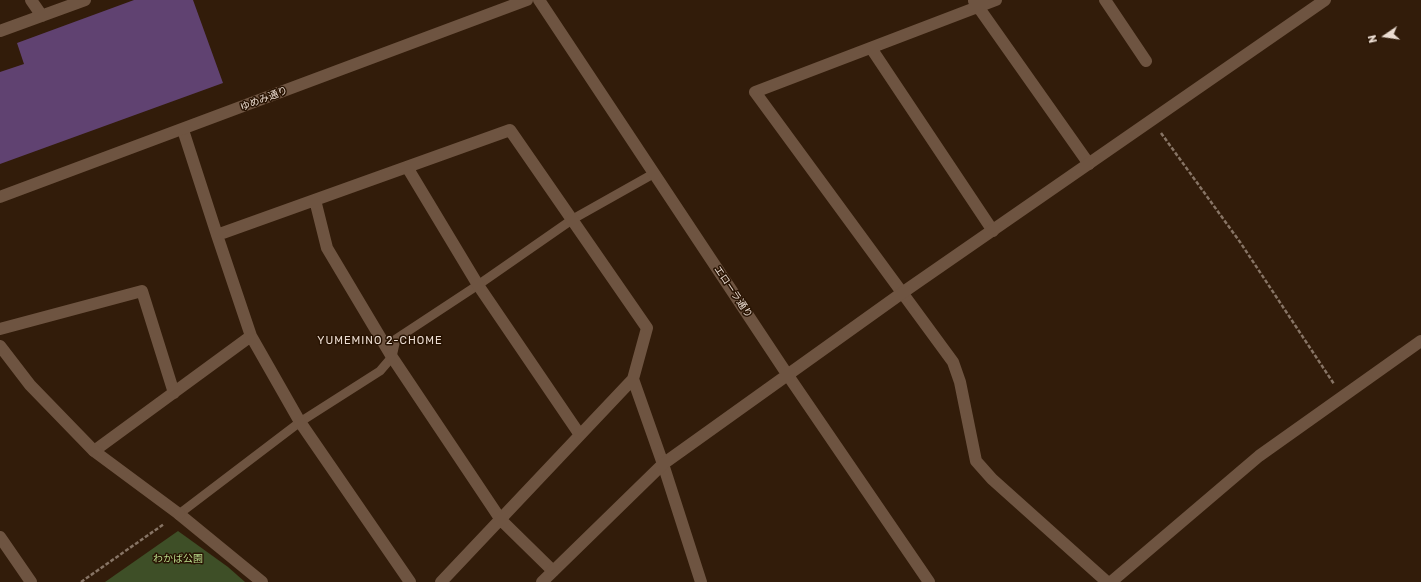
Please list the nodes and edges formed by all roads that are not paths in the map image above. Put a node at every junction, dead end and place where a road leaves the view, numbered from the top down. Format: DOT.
graph roads {
  1 [pos="31,0"];
  2 [pos="85,0"];
  3 [pos="527,0"];
  4 [pos="539,0"];
  5 [pos="996,0"];
  6 [pos="1105,0"];
  7 [pos="1325,0"];
  8 [pos="976,3"];
  9 [pos="42,16"];
  10 [pos="0,32"];
  11 [pos="871,48"];
  12 [pos="1146,61"];
  13 [pos="183,130"];
  14 [pos="1089,164"];
  15 [pos="407,167"];
  16 [pos="653,174"];
  17 [pos="0,197"];
  18 [pos="314,200"];
  19 [pos="572,219"];
  20 [pos="993,231"];
  21 [pos="217,235"];
  22 [pos="478,285"];
  23 [pos="902,293"];
  24 [pos="0,329"];
  25 [pos="251,336"];
  26 [pos="1421,341"];
  27 [pos="0,346"];
  28 [pos="392,358"];
  29 [pos="788,374"];
  30 [pos="634,379"];
  31 [pos="174,393"];
  32 [pos="300,422"];
  33 [pos="580,435"];
  34 [pos="94,451"];
  35 [pos="663,464"];
  36 [pos="179,514"];
  37 [pos="501,520"];
  38 [pos="0,537"];
  39 [pos="553,571"];
  40 [pos="31,582"];
  41 [pos="262,582"];
  42 [pos="410,582"];
  43 [pos="441,582"];
  44 [pos="542,582"];
  45 [pos="700,582"];
  46 [pos="929,582"];
  47 [pos="1107,582"];
  48 [pos="1111,582"];
  1 -- 9 [label="street"];
  2 -- 9 [label="street"];
  3 -- 13 [label="street, ゆめみ通り"];
  4 -- 16 [label="street, エローラ通り"];
  5 -- 8 [label="street"];
  6 -- 12 [label="street"];
  7 -- 14 [label="street"];
  8 -- 11 [label="street"];
  8 -- 14 [label="street"];
  9 -- 10 [label="street"];
  11 -- 20 [label="street"];
  11 -- 23 [label="street"];
  13 -- 17 [label="street, ゆめみ通り"];
  13 -- 21 [label="street"];
  14 -- 20 [label="street"];
  15 -- 18 [label="street"];
  15 -- 19 [label="street"];
  15 -- 22 [label="street"];
  16 -- 19 [label="lane"];
  16 -- 29 [label="street, エローラ通り"];
  18 -- 21 [label="street"];
  18 -- 28 [label="street"];
  19 -- 22 [label="lane"];
  19 -- 30 [label="street"];
  20 -- 23 [label="street"];
  21 -- 25 [label="street"];
  22 -- 28 [label="lane"];
  22 -- 33 [label="street"];
  23 -- 29 [label="street"];
  23 -- 47 [label="street"];
  24 -- 31 [label="street"];
  25 -- 31 [label="street"];
  25 -- 32 [label="street"];
  26 -- 48 [label="street"];
  27 -- 34 [label="street"];
  28 -- 32 [label="lane"];
  28 -- 37 [label="street"];
  29 -- 35 [label="street"];
  29 -- 46 [label="street, エローラ通り"];
  30 -- 33 [label="street"];
  30 -- 35 [label="street"];
  31 -- 34 [label="street"];
  32 -- 36 [label="lane"];
  32 -- 42 [label="street"];
  33 -- 37 [label="street"];
  34 -- 36 [label="street"];
  35 -- 39 [label="street"];
  35 -- 45 [label="street"];
  36 -- 41 [label="street"];
  37 -- 39 [label="street"];
  37 -- 43 [label="street"];
  38 -- 40 [label="street"];
  39 -- 44 [label="street"];
}
